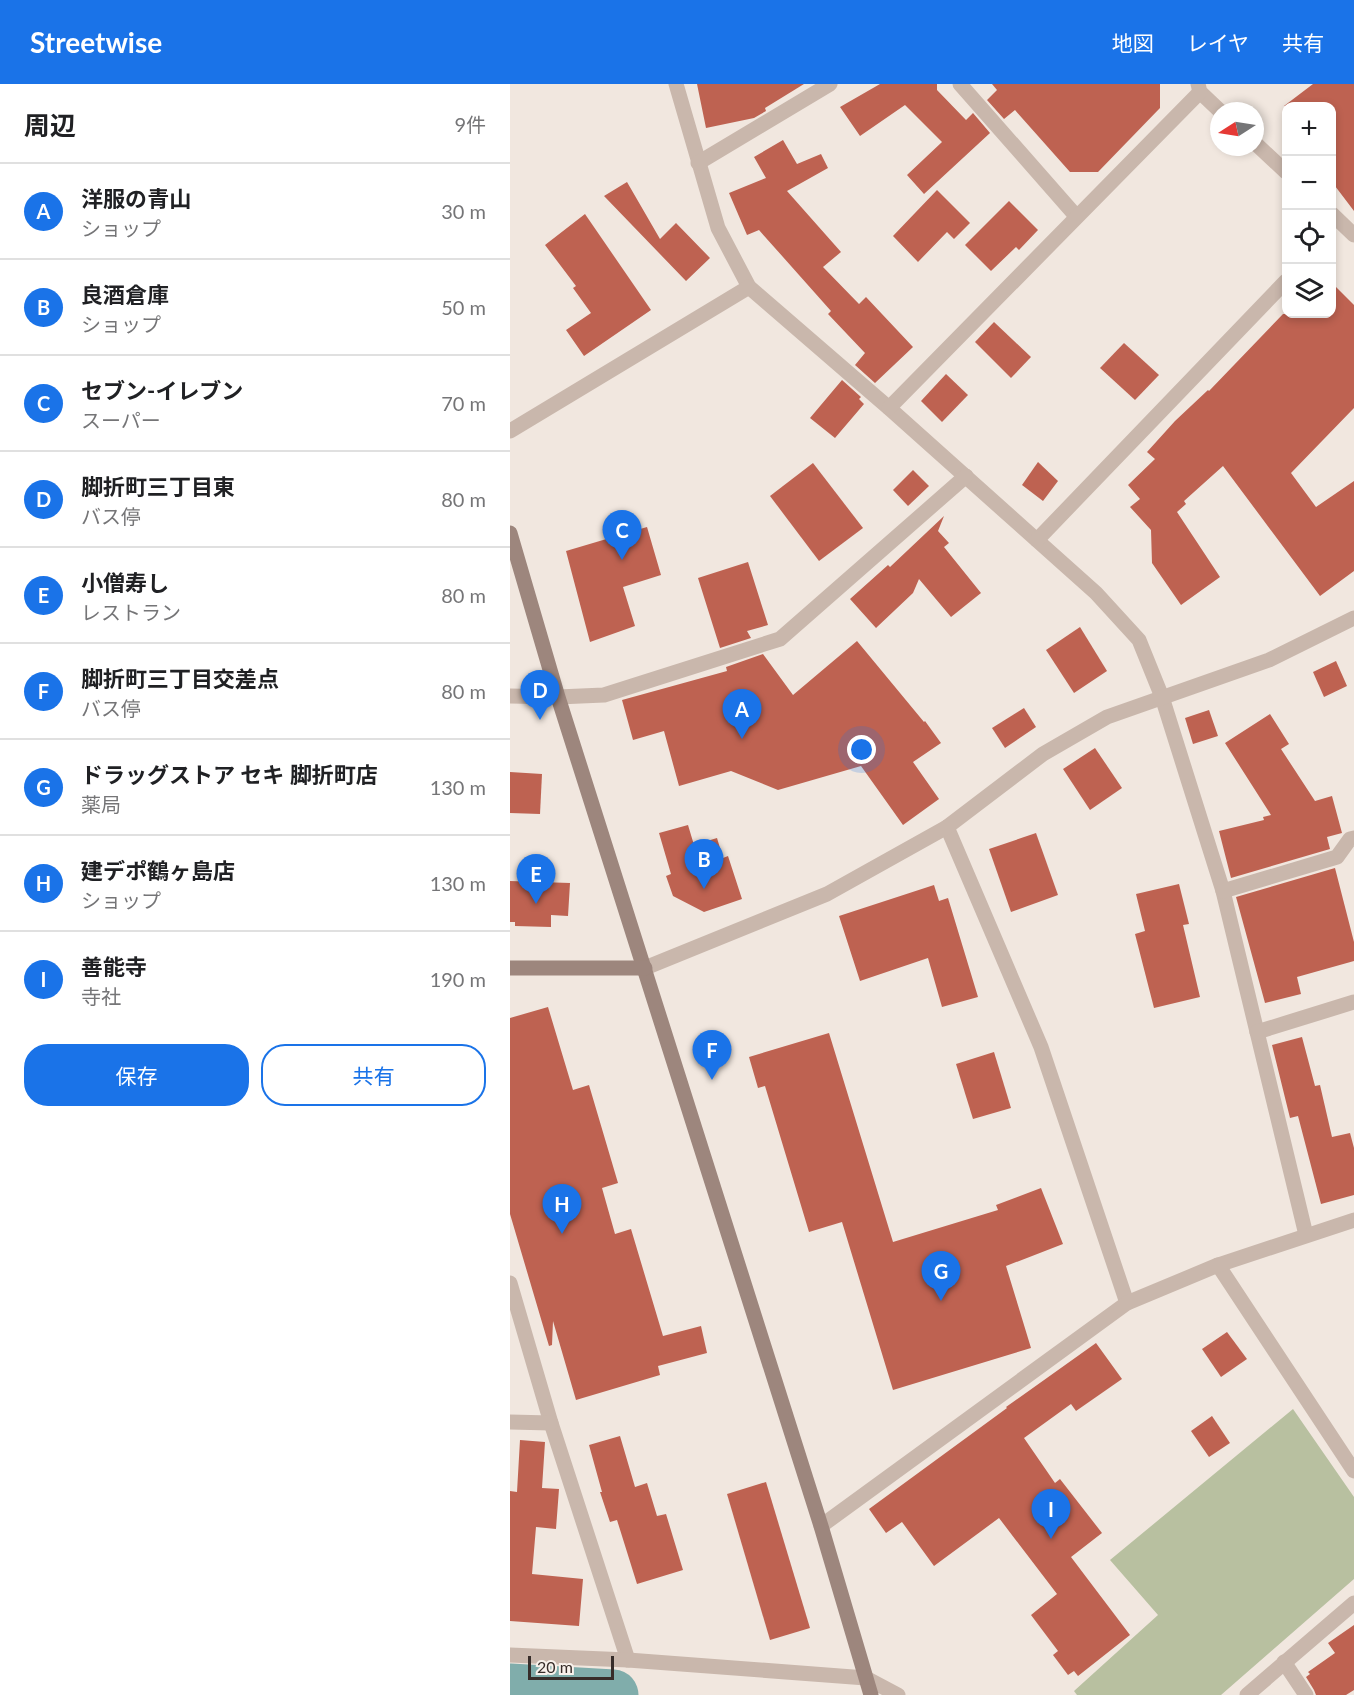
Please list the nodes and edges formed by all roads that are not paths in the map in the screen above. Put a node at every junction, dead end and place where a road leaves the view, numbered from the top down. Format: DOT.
graph roads {
  1 [pos="676,84"];
  2 [pos="830,84"];
  3 [pos="960,84"];
  4 [pos="1199,88"];
  5 [pos="1212,102"];
  6 [pos="1264,151"];
  7 [pos="698,163"];
  8 [pos="1282,167"];
  9 [pos="1076,216"];
  10 [pos="1336,225"];
  11 [pos="1354,235"];
  12 [pos="1282,286"];
  13 [pos="749,287"];
  14 [pos="889,408"];
  15 [pos="510,431"];
  16 [pos="966,476"];
  17 [pos="510,533"];
  18 [pos="1037,540"];
  19 [pos="1354,618"];
  20 [pos="510,696"];
  21 [pos="558,697"];
  22 [pos="1162,697"];
  23 [pos="947,827"];
  24 [pos="1354,838"];
  25 [pos="1223,891"];
  26 [pos="510,968"];
  27 [pos="645,968"];
  28 [pos="1354,1002"];
  29 [pos="1257,1032"];
  30 [pos="1354,1220"];
  31 [pos="1306,1235"];
  32 [pos="1218,1265"];
  33 [pos="510,1283"];
  34 [pos="1127,1303"];
  35 [pos="510,1422"];
  36 [pos="551,1424"];
  37 [pos="1354,1471"];
  38 [pos="820,1526"];
  39 [pos="1354,1603"];
  40 [pos="510,1655"];
  41 [pos="628,1660"];
  42 [pos="1284,1662"];
  43 [pos="866,1678"];
  44 [pos="871,1695"];
  45 [pos="898,1695"];
  46 [pos="1247,1695"];
  47 [pos="1306,1695"];
  1 -- 7 [label="street"];
  2 -- 7 [label="street"];
  3 -- 9 [label="street"];
  4 -- 5 [label="street"];
  4 -- 9 [label="street"];
  6 -- 8 [label="street"];
  7 -- 13 [label="street"];
  9 -- 14 [label="street"];
  10 -- 11 [label="street"];
  12 -- 18 [label="street"];
  13 -- 14 [label="street"];
  13 -- 15 [label="street"];
  14 -- 16 [label="street"];
  16 -- 18 [label="street"];
  16 -- 21 [label="street"];
  17 -- 21 [label="street"];
  18 -- 22 [label="street"];
  19 -- 22 [label="street"];
  20 -- 21 [label="street"];
  21 -- 27 [label="street"];
  22 -- 23 [label="street"];
  22 -- 25 [label="street"];
  23 -- 27 [label="street"];
  23 -- 34 [label="street"];
  24 -- 25 [label="street"];
  25 -- 29 [label="street"];
  26 -- 27 [label="street"];
  27 -- 38 [label="street"];
  28 -- 29 [label="street"];
  29 -- 31 [label="street"];
  30 -- 31 [label="street"];
  31 -- 32 [label="street"];
  32 -- 34 [label="street"];
  32 -- 37 [label="street"];
  33 -- 36 [label="street"];
  34 -- 38 [label="street"];
  35 -- 36 [label="street"];
  36 -- 41 [label="street"];
  38 -- 43 [label="street"];
  39 -- 42 [label="street"];
  40 -- 41 [label="street"];
  41 -- 43 [label="street"];
  42 -- 46 [label="street"];
  42 -- 47 [label="street"];
  43 -- 44 [label="street"];
  43 -- 45 [label="street"];
}
